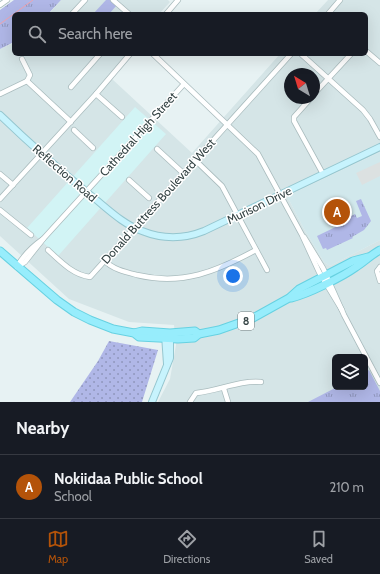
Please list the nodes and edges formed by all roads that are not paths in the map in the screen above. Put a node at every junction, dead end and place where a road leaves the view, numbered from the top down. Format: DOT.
graph roads {
  1 [pos="7,0"];
  2 [pos="85,0"];
  3 [pos="113,0"];
  4 [pos="178,0"];
  5 [pos="340,0"];
  6 [pos="0,4"];
  7 [pos="74,12"];
  8 [pos="127,12"];
  9 [pos="168,12"];
  10 [pos="330,12"];
  11 [pos="368,53"];
  12 [pos="98,56"];
  13 [pos="128,56"];
  14 [pos="154,56"];
  15 [pos="289,56"];
  16 [pos="303,56"];
  17 [pos="349,56"];
  18 [pos="22,59"];
  19 [pos="380,63"];
  20 [pos="328,79"];
  21 [pos="27,82"];
  22 [pos="184,84"];
  23 [pos="71,86"];
  24 [pos="320,88"];
  25 [pos="0,94"];
  26 [pos="96,94"];
  27 [pos="306,104"];
  28 [pos="0,115"];
  29 [pos="122,117"];
  30 [pos="71,122"];
  31 [pos="227,124"];
  32 [pos="74,130"];
  33 [pos="380,137"];
  34 [pos="380,147"];
  35 [pos="93,148"];
  36 [pos="157,149"];
  37 [pos="42,154"];
  38 [pos="195,160"];
  39 [pos="183,173"];
  40 [pos="0,174"];
  41 [pos="323,174"];
  42 [pos="129,180"];
  43 [pos="14,185"];
  44 [pos="86,192"];
  45 [pos="280,194"];
  46 [pos="149,198"];
  47 [pos="0,199"];
  48 [pos="0,210"];
  49 [pos="238,215"];
  50 [pos="133,228"];
  51 [pos="31,235"];
  52 [pos="48,250"];
  53 [pos="256,250"];
  54 [pos="380,250"];
  55 [pos="0,251"];
  56 [pos="104,260"];
  57 [pos="17,267"];
  58 [pos="380,267"];
  59 [pos="267,270"];
  60 [pos="326,279"];
  61 [pos="380,280"];
  62 [pos="167,336"];
  63 [pos="261,382"];
  64 [pos="380,383"];
  65 [pos="224,389"];
  66 [pos="152,402"];
  67 [pos="190,402"];
  68 [pos="228,402"];
  1 -- 6 [label="street"];
  2 -- 7 [label="street"];
  3 -- 8 [label="street"];
  4 -- 9 [label="street"];
  5 -- 10 [label="street"];
  11 -- 19 [label="street"];
  12 -- 23 [label="street"];
  13 -- 26 [label="street"];
  14 -- 22 [label="street"];
  15 -- 31 [label="street, Donald Buttress Boulevard West"];
  16 -- 20 [label="street"];
  17 -- 20 [label="street"];
  18 -- 21 [label="street"];
  20 -- 24 [label="street"];
  20 -- 33 [label="street"];
  21 -- 25 [label="street"];
  21 -- 30 [label="street"];
  22 -- 31 [label="street"];
  22 -- 44 [label="street, Cathedral High Street"];
  26 -- 29 [label="street"];
  26 -- 30 [label="street"];
  27 -- 41 [label="street"];
  28 -- 37 [label="street, Reflection Road"];
  30 -- 37 [label="street"];
  31 -- 38 [label="street, Donald Buttress Boulevard West"];
  31 -- 45 [label="street"];
  32 -- 35 [label="street"];
  34 -- 41 [label="street, Murison Drive"];
  36 -- 39 [label="street"];
  37 -- 43 [label="street"];
  37 -- 44 [label="street, Reflection Road"];
  38 -- 39 [label="street, Donald Buttress Boulevard West"];
  38 -- 49 [label="street"];
  39 -- 50 [label="street, Donald Buttress Boulevard West"];
  40 -- 43 [label="street"];
  41 -- 45 [label="street, Murison Drive"];
  42 -- 46 [label="street"];
  43 -- 47 [label="street"];
  44 -- 50 [label="street, Reflection Road"];
  44 -- 57 [label="street, Cathedral High Street"];
  45 -- 49 [label="street, Murison Drive"];
  45 -- 60 [label="street"];
  48 -- 51 [label="street"];
  49 -- 50 [label="street, Murison Drive"];
  49 -- 53 [label="street"];
  50 -- 56 [label="street, Donald Buttress Boulevard West"];
  52 -- 56 [label="street, Donald Buttress Boulevard West"];
  53 -- 56 [label="street"];
  53 -- 59 [label="street"];
  54 -- 60 [label="main road, 8"];
  55 -- 57 [label="main road, 8"];
  57 -- 62 [label="main road, 8"];
  58 -- 61 [label="street"];
  60 -- 62 [label="main road, 8"];
  60 -- 64 [label="street"];
  62 -- 66 [label="street"];
  63 -- 65 [label="street"];
  65 -- 67 [label="street"];
  65 -- 68 [label="street"];
}
